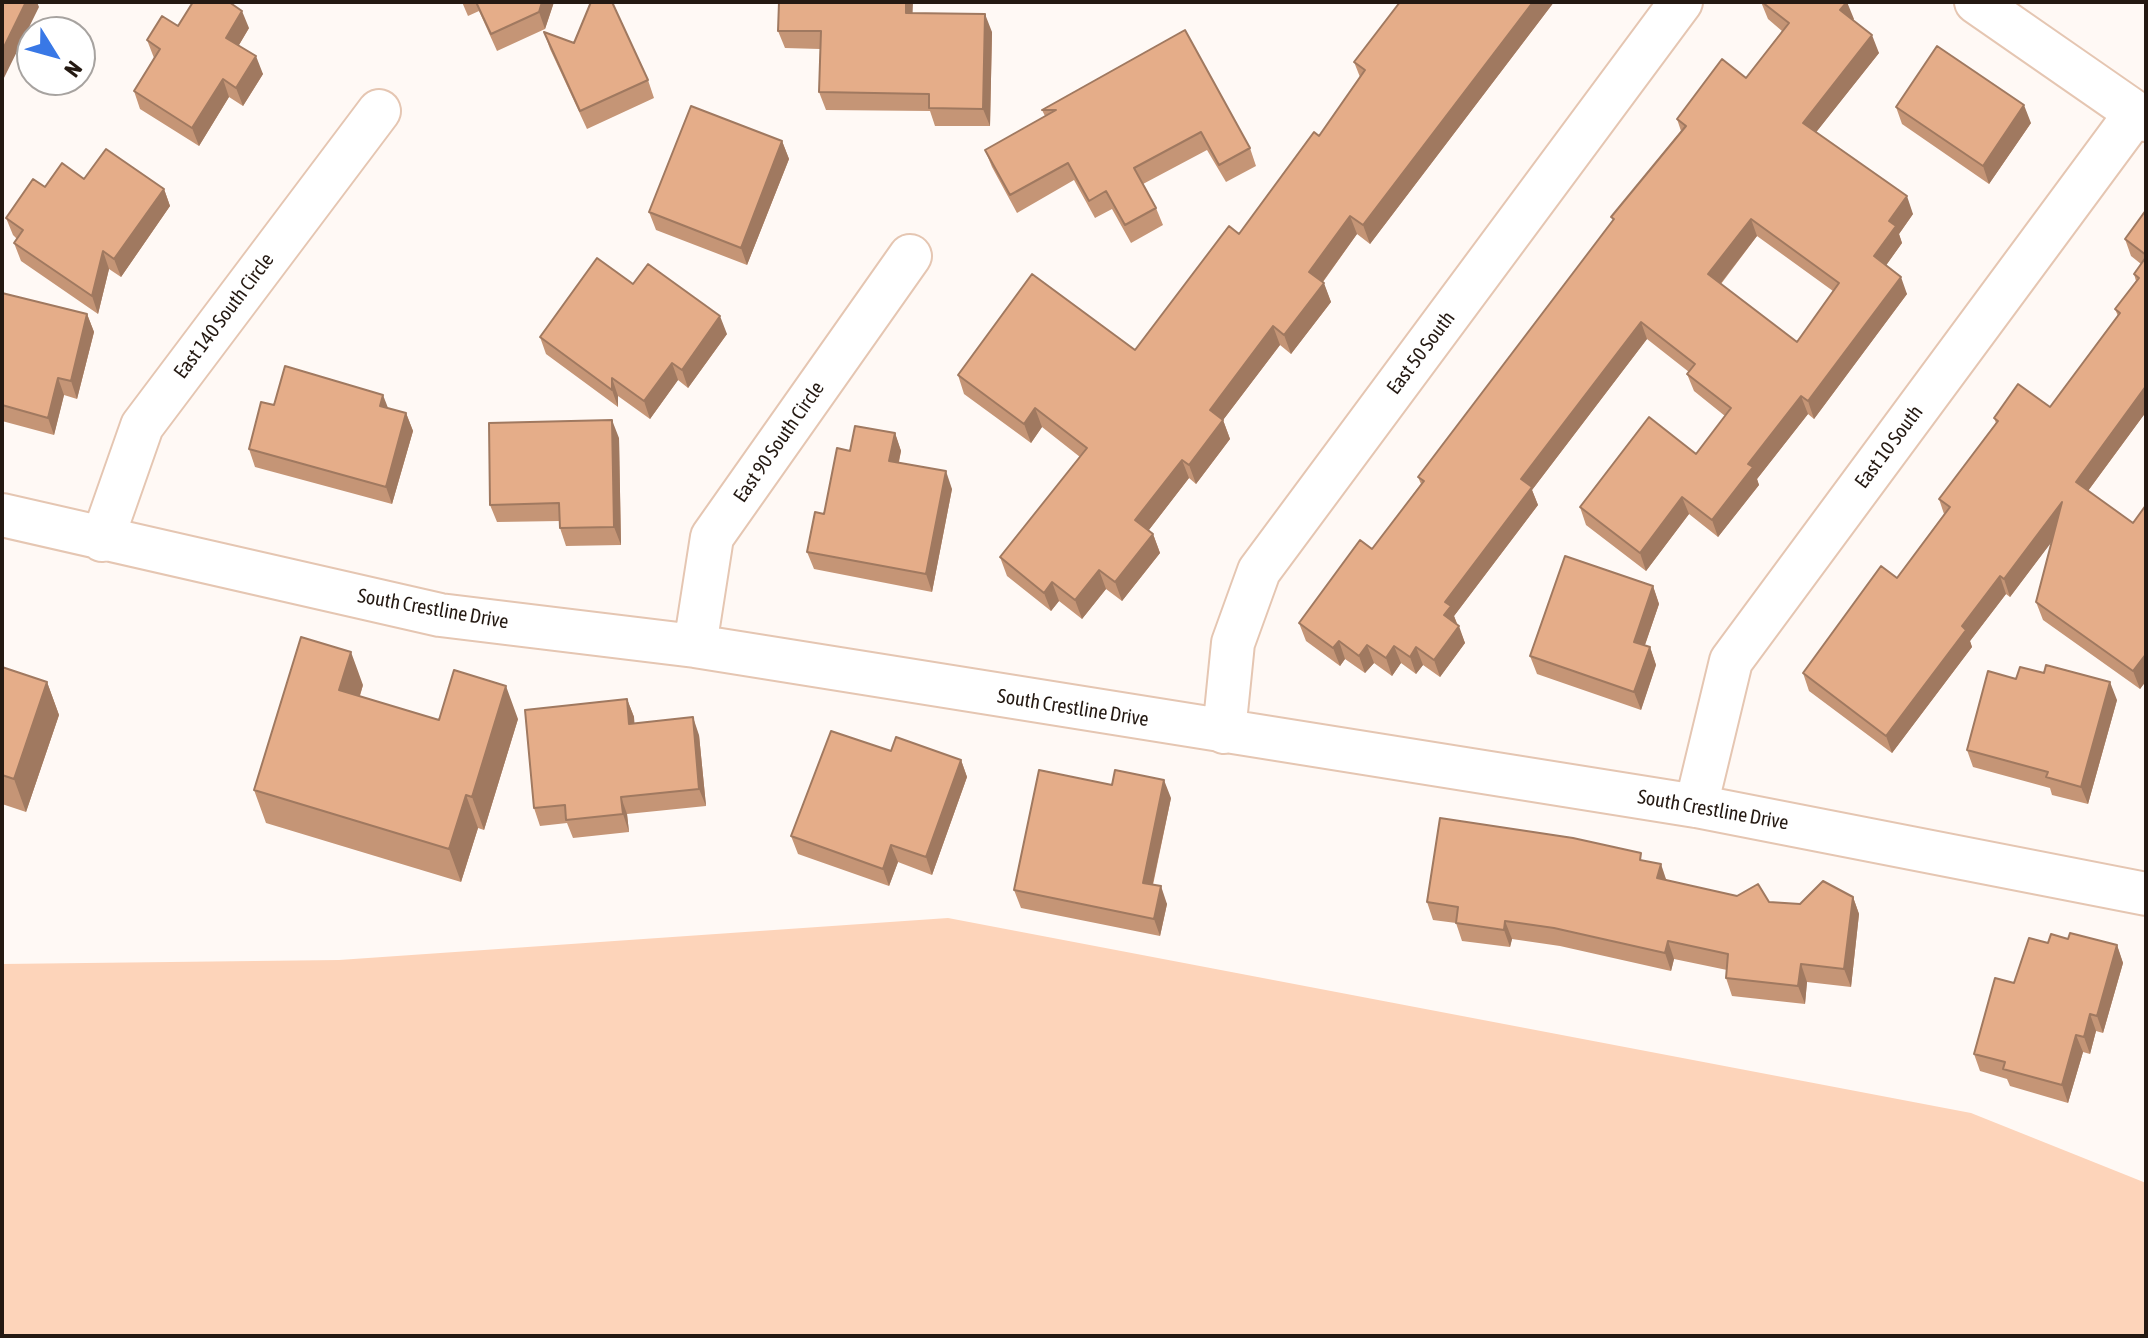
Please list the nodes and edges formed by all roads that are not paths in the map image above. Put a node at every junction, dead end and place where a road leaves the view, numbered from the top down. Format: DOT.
graph roads {
  1 [pos="1681,2"];
  2 [pos="1976,2"];
  3 [pos="379,111"];
  4 [pos="2141,117"];
  5 [pos="910,256"];
  6 [pos="2,515"];
  7 [pos="102,540"];
  8 [pos="695,646"];
  9 [pos="1224,732"];
  10 [pos="1696,806"];
  11 [pos="2142,882"];
  1 -- 9 [label="street, East 50 South"];
  2 -- 4 [label="street"];
  3 -- 7 [label="street, East 140 South Circle"];
  4 -- 10 [label="street, East 10 South"];
  5 -- 8 [label="street, East 90 South Circle"];
  6 -- 7 [label="street, South Crestline Drive"];
  7 -- 8 [label="street, South Crestline Drive"];
  8 -- 9 [label="street, South Crestline Drive"];
  9 -- 10 [label="street, South Crestline Drive"];
  10 -- 11 [label="street, South Crestline Drive"];
}
